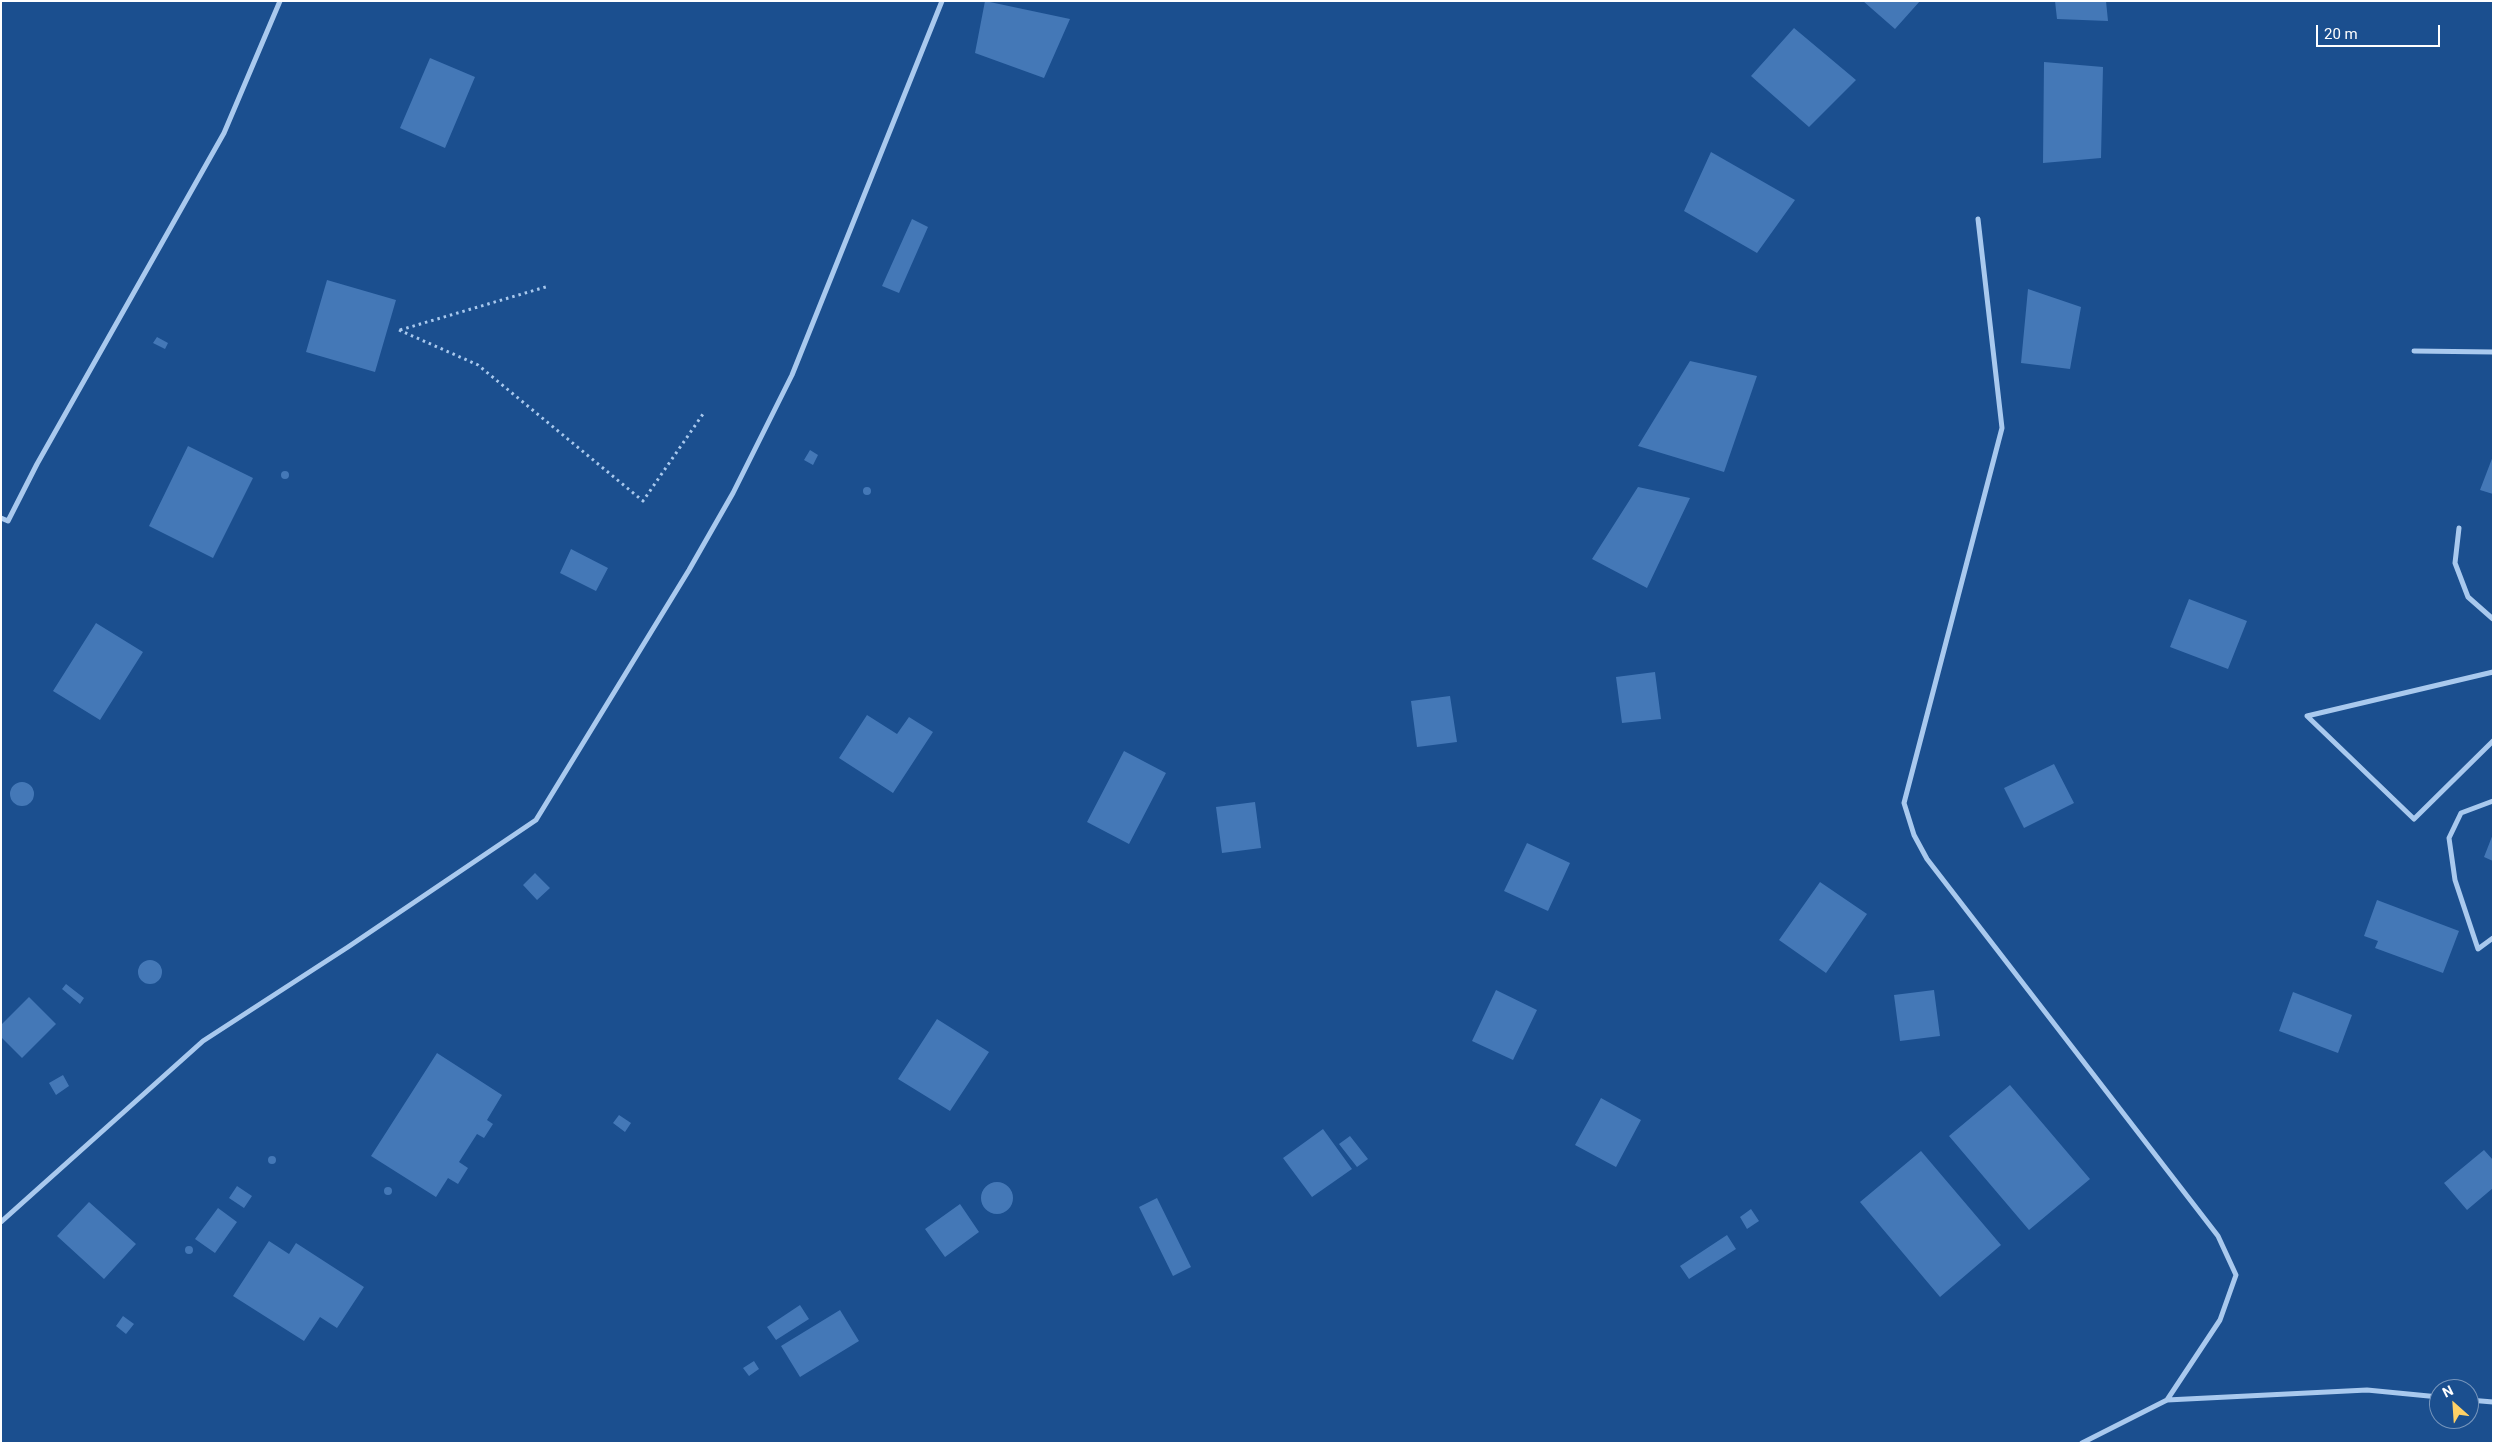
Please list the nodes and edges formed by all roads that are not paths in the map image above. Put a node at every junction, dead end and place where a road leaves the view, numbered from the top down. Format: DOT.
graph roads {
  1 [pos="280,1"];
  2 [pos="942,1"];
  3 [pos="1978,219"];
  4 [pos="2414,350"];
  5 [pos="2493,352"];
  6 [pos="1,518"];
  7 [pos="2459,528"];
  8 [pos="2493,618"];
  9 [pos="2493,672"];
  10 [pos="2493,741"];
  11 [pos="2493,801"];
  12 [pos="2493,938"];
  13 [pos="1,1222"];
  14 [pos="2429,1396"];
  15 [pos="2167,1400"];
  16 [pos="2479,1401"];
  17 [pos="2493,1402"];
  18 [pos="2082,1443"];
  1 -- 6 [label="street"];
  2 -- 13 [label="street"];
  3 -- 15 [label="street"];
  4 -- 5 [label="street"];
  7 -- 8 [label="street"];
  9 -- 10 [label="street"];
  11 -- 12 [label="street"];
  14 -- 15 [label="street"];
  15 -- 18 [label="street"];
  16 -- 17 [label="street"];
}
